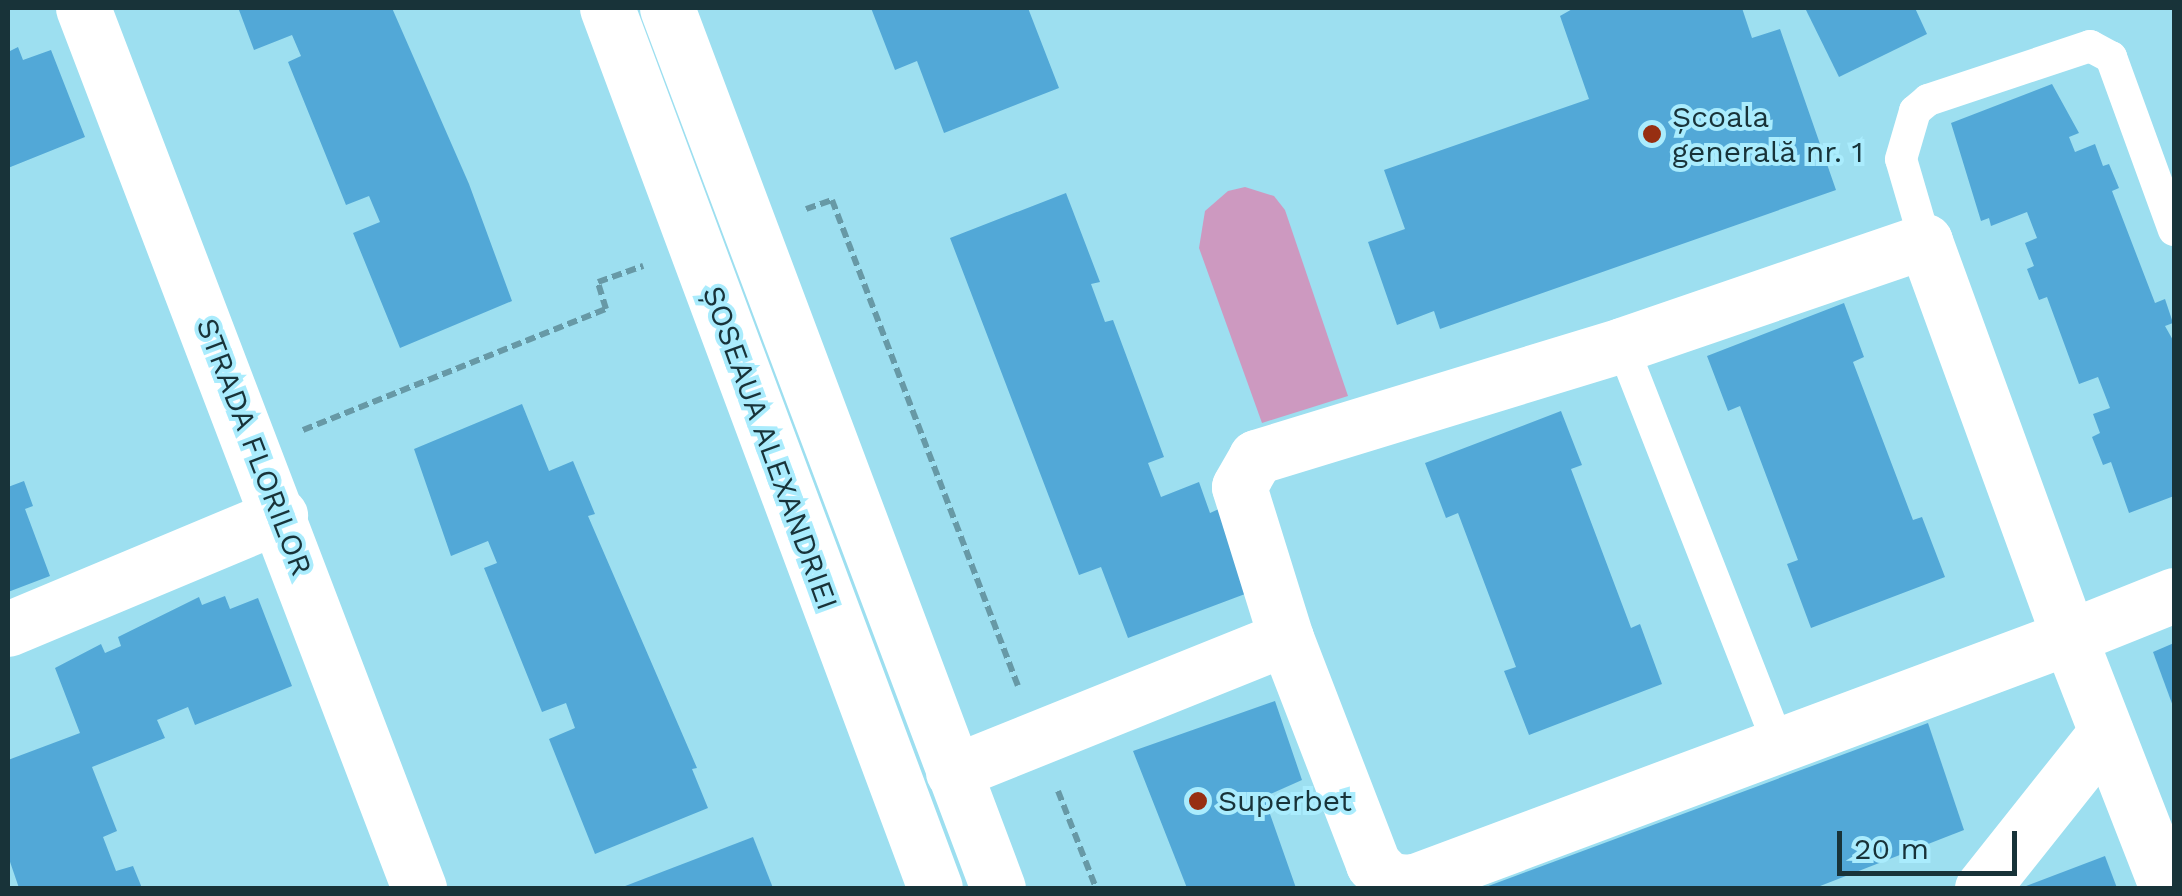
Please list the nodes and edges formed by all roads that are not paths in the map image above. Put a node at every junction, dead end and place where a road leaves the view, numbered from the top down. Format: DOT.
graph roads {
  1 [pos="83,8"];
  2 [pos="606,8"];
  3 [pos="667,8"];
  4 [pos="2174,230"];
  5 [pos="1925,241"];
  6 [pos="1622,345"];
  7 [pos="280,514"];
  8 [pos="2174,595"];
  9 [pos="8,629"];
  10 [pos="2069,637"];
  11 [pos="1286,638"];
  12 [pos="2106,732"];
  13 [pos="1778,744"];
  14 [pos="954,772"];
  15 [pos="420,888"];
  16 [pos="935,888"];
  17 [pos="998,888"];
  18 [pos="1982,888"];
  19 [pos="2167,888"];
  1 -- 7 [label="main road, STRADA FLORILOR"];
  2 -- 16 [label="main road, ȘOSEAUA ALEXANDRIEI"];
  3 -- 14 [label="main road, ȘOSEAUA ALEXANDRIEI"];
  4 -- 5 [label="lane"];
  5 -- 6 [label="main road"];
  5 -- 10 [label="main road"];
  6 -- 11 [label="main road"];
  6 -- 13 [label="lane"];
  7 -- 9 [label="main road"];
  7 -- 15 [label="main road, STRADA FLORILOR"];
  8 -- 10 [label="main road"];
  10 -- 12 [label="main road"];
  10 -- 13 [label="main road"];
  11 -- 13 [label="main road"];
  11 -- 14 [label="main road"];
  12 -- 18 [label="main road"];
  12 -- 19 [label="main road"];
  14 -- 17 [label="main road, ȘOSEAUA ALEXANDRIEI"];
}
